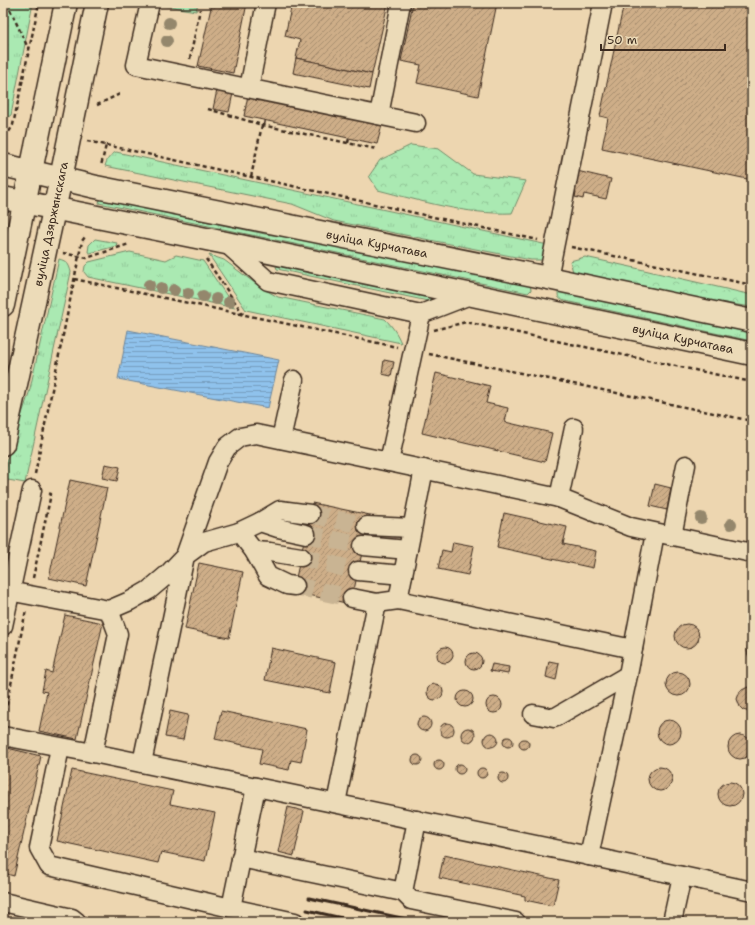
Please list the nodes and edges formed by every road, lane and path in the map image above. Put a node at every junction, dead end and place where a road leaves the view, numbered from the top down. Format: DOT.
graph roads {
  1 [pos="7,3"];
  2 [pos="39,3"];
  3 [pos="66,3"];
  4 [pos="97,3"];
  5 [pos="150,3"];
  6 [pos="266,3"];
  7 [pos="401,3"];
  8 [pos="603,3"];
  9 [pos="200,10"];
  10 [pos="29,50"];
  11 [pos="187,75"];
  12 [pos="249,88"];
  13 [pos="122,93"];
  14 [pos="97,105"];
  15 [pos="208,109"];
  16 [pos="378,115"];
  17 [pos="265,120"];
  18 [pos="416,122"];
  19 [pos="263,125"];
  20 [pos="3,130"];
  21 [pos="9,132"];
  22 [pos="3,135"];
  23 [pos="349,138"];
  24 [pos="83,140"];
  25 [pos="348,143"];
  26 [pos="106,145"];
  27 [pos="376,149"];
  28 [pos="3,164"];
  29 [pos="101,166"];
  30 [pos="32,171"];
  31 [pos="61,178"];
  32 [pos="251,178"];
  33 [pos="3,198"];
  34 [pos="25,202"];
  35 [pos="55,209"];
  36 [pos="85,237"];
  37 [pos="541,240"];
  38 [pos="131,243"];
  39 [pos="226,243"];
  40 [pos="571,247"];
  41 [pos="62,253"];
  42 [pos="79,256"];
  43 [pos="206,258"];
  44 [pos="548,278"];
  45 [pos="74,279"];
  46 [pos="752,285"];
  47 [pos="470,295"];
  48 [pos="3,305"];
  49 [pos="541,309"];
  50 [pos="420,314"];
  51 [pos="244,315"];
  52 [pos="752,321"];
  53 [pos="416,335"];
  54 [pos="403,349"];
  55 [pos="427,354"];
  56 [pos="752,354"];
  57 [pos="294,380"];
  58 [pos="752,382"];
  59 [pos="752,420"];
  60 [pos="574,428"];
  61 [pos="281,439"];
  62 [pos="3,444"];
  63 [pos="389,462"];
  64 [pos="686,465"];
  65 [pos="424,469"];
  66 [pos="32,490"];
  67 [pos="559,498"];
  68 [pos="310,514"];
  69 [pos="260,522"];
  70 [pos="368,526"];
  71 [pos="412,528"];
  72 [pos="239,532"];
  73 [pos="306,534"];
  74 [pos="664,534"];
  75 [pos="363,546"];
  76 [pos="408,550"];
  77 [pos="254,551"];
  78 [pos="752,553"];
  79 [pos="185,556"];
  80 [pos="301,557"];
  81 [pos="358,571"];
  82 [pos="403,575"];
  83 [pos="295,586"];
  84 [pos="7,591"];
  85 [pos="352,598"];
  86 [pos="398,600"];
  87 [pos="377,603"];
  88 [pos="108,610"];
  89 [pos="3,626"];
  90 [pos="633,649"];
  91 [pos="628,675"];
  92 [pos="534,714"];
  93 [pos="3,736"];
  94 [pos="60,748"];
  95 [pos="93,753"];
  96 [pos="142,763"];
  97 [pos="256,787"];
  98 [pos="336,803"];
  99 [pos="417,820"];
  100 [pos="589,856"];
  101 [pos="241,858"];
  102 [pos="682,876"];
  103 [pos="752,891"];
  104 [pos="403,892"];
  105 [pos="3,902"];
  106 [pos="231,908"];
  107 [pos="76,922"];
  108 [pos="295,922"];
  109 [pos="516,922"];
  110 [pos="672,922"];
  1 -- 10 [label="path"];
  2 -- 10 [label="path"];
  3 -- 30 [label="main road"];
  4 -- 31 [label="main road, вуліца Дзяржынскага"];
  5 -- 11 [label="lane"];
  6 -- 12 [label="lane"];
  7 -- 16 [label="lane"];
  8 -- 44 [label="lane"];
  9 -- 11 [label="path"];
  10 -- 21 [label="path"];
  11 -- 12 [label="lane"];
  12 -- 16 [label="lane"];
  13 -- 14 [label="path"];
  15 -- 19 [label="path"];
  16 -- 18 [label="lane"];
  17 -- 19 [label="path"];
  19 -- 25 [label="path"];
  19 -- 32 [label="path"];
  20 -- 21 [label="path"];
  21 -- 22 [label="path"];
  23 -- 25 [label="path"];
  24 -- 26 [label="path"];
  25 -- 27 [label="path"];
  26 -- 29 [label="path"];
  26 -- 32 [label="path"];
  28 -- 30 [label="main road, вуліца Курчатава"];
  30 -- 31 [label="main road, вуліца Курчатава"];
  30 -- 34 [label="main road"];
  31 -- 35 [label="main road, вуліца Дзяржынскага"];
  31 -- 44 [label="main road, вуліца Курчатава"];
  32 -- 37 [label="path"];
  33 -- 34 [label="main road, вуліца Курчатава"];
  34 -- 35 [label="main road, вуліца Курчатава"];
  34 -- 48 [label="main road"];
  35 -- 39 [label="main road, вуліца Курчатава"];
  35 -- 62 [label="main road, вуліца Дзяржынскага"];
  36 -- 42 [label="path"];
  38 -- 42 [label="path"];
  39 -- 47 [label="main road, вуліца Курчатава"];
  39 -- 50 [label="lane"];
  40 -- 46 [label="path"];
  41 -- 42 [label="path"];
  42 -- 45 [label="path"];
  43 -- 51 [label="path"];
  44 -- 49 [label="main road"];
  44 -- 52 [label="main road, вуліца Курчатава"];
  45 -- 51 [label="path"];
  45 -- 66 [label="path"];
  47 -- 49 [label="main road, вуліца Курчатава"];
  47 -- 50 [label="lane"];
  49 -- 56 [label="main road, вуліца Курчатава"];
  50 -- 53 [label="lane"];
  51 -- 54 [label="path"];
  53 -- 58 [label="path"];
  53 -- 63 [label="lane"];
  55 -- 59 [label="path"];
  57 -- 61 [label="lane"];
  60 -- 67 [label="lane"];
  61 -- 63 [label="lane"];
  61 -- 79 [label="lane"];
  63 -- 65 [label="lane"];
  64 -- 74 [label="lane"];
  65 -- 67 [label="lane"];
  65 -- 71 [label="lane"];
  66 -- 84 [label="lane"];
  67 -- 74 [label="lane"];
  68 -- 69 [label="lane"];
  69 -- 72 [label="lane"];
  69 -- 73 [label="lane"];
  70 -- 71 [label="lane"];
  71 -- 76 [label="lane"];
  72 -- 77 [label="lane"];
  72 -- 79 [label="lane"];
  74 -- 78 [label="lane"];
  74 -- 90 [label="lane"];
  75 -- 76 [label="lane"];
  76 -- 82 [label="lane"];
  77 -- 80 [label="lane"];
  77 -- 83 [label="lane"];
  79 -- 88 [label="lane"];
  79 -- 96 [label="lane"];
  81 -- 82 [label="lane"];
  82 -- 86 [label="lane"];
  84 -- 88 [label="lane"];
  84 -- 89 [label="lane"];
  85 -- 87 [label="lane"];
  86 -- 87 [label="lane"];
  86 -- 90 [label="lane"];
  87 -- 98 [label="lane"];
  88 -- 95 [label="lane"];
  90 -- 91 [label="lane"];
  91 -- 92 [label="lane"];
  91 -- 100 [label="lane"];
  93 -- 94 [label="lane"];
  94 -- 95 [label="lane"];
  94 -- 106 [label="lane"];
  95 -- 96 [label="lane"];
  96 -- 97 [label="lane"];
  97 -- 98 [label="lane"];
  97 -- 101 [label="lane"];
  98 -- 99 [label="lane"];
  99 -- 100 [label="lane"];
  99 -- 104 [label="lane"];
  100 -- 102 [label="lane"];
  101 -- 104 [label="lane"];
  101 -- 106 [label="lane"];
  102 -- 103 [label="lane"];
  102 -- 110 [label="lane"];
  104 -- 109 [label="lane"];
  105 -- 107 [label="lane"];
  106 -- 108 [label="lane"];
}
